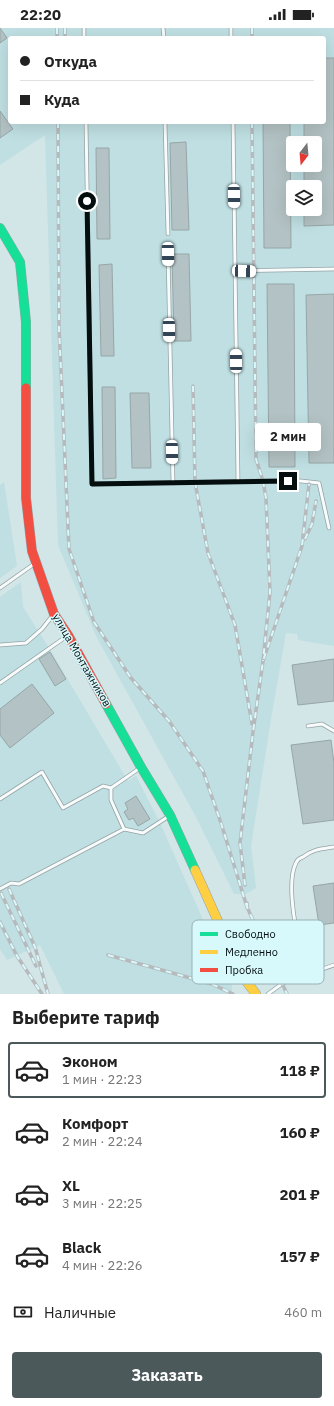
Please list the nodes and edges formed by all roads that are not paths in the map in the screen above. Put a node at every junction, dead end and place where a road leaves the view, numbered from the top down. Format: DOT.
graph roads {
  1 [pos="86,124"];
  2 [pos="166,124"];
  3 [pos="233,124"];
  4 [pos="0,228"];
  5 [pos="168,234"];
  6 [pos="168,254"];
  7 [pos="334,269"];
  8 [pos="235,271"];
  9 [pos="238,481"];
  10 [pos="173,483"];
  11 [pos="329,528"];
  12 [pos="37,562"];
  13 [pos="0,588"];
  14 [pos="54,614"];
  15 [pos="68,634"];
  16 [pos="0,645"];
  17 [pos="0,683"];
  18 [pos="308,726"];
  19 [pos="334,731"];
  20 [pos="141,767"];
  21 [pos="111,788"];
  22 [pos="0,799"];
  23 [pos="170,815"];
  24 [pos="124,829"];
  25 [pos="334,847"];
  26 [pos="0,889"];
  27 [pos="218,920"];
  28 [pos="295,920"];
  29 [pos="334,965"];
  30 [pos="324,969"];
  31 [pos="249,984"];
  32 [pos="282,984"];
  33 [pos="256,994"];
  34 [pos="268,994"];
  1 -- 10 [label="lane"];
  2 -- 5 [label="lane"];
  3 -- 8 [label="lane"];
  4 -- 12 [label="street, улица Монтажников"];
  6 -- 10 [label="lane"];
  7 -- 8 [label="lane"];
  8 -- 9 [label="lane"];
  9 -- 10 [label="lane"];
  9 -- 11 [label="lane"];
  12 -- 13 [label="lane"];
  12 -- 14 [label="street, улица Монтажников"];
  14 -- 15 [label="street, улица Монтажников"];
  14 -- 16 [label="lane"];
  15 -- 17 [label="lane"];
  15 -- 20 [label="street, улица Монтажников"];
  18 -- 19 [label="lane"];
  20 -- 21 [label="lane"];
  20 -- 23 [label="street, улица Монтажников"];
  21 -- 22 [label="lane"];
  21 -- 24 [label="lane"];
  23 -- 24 [label="lane"];
  23 -- 27 [label="street, улица Монтажников"];
  24 -- 26 [label="lane"];
  25 -- 28 [label="lane"];
  29 -- 30 [label="lane"];
  31 -- 33 [label="street, улица Монтажников"];
  32 -- 34 [label="lane"];
}
